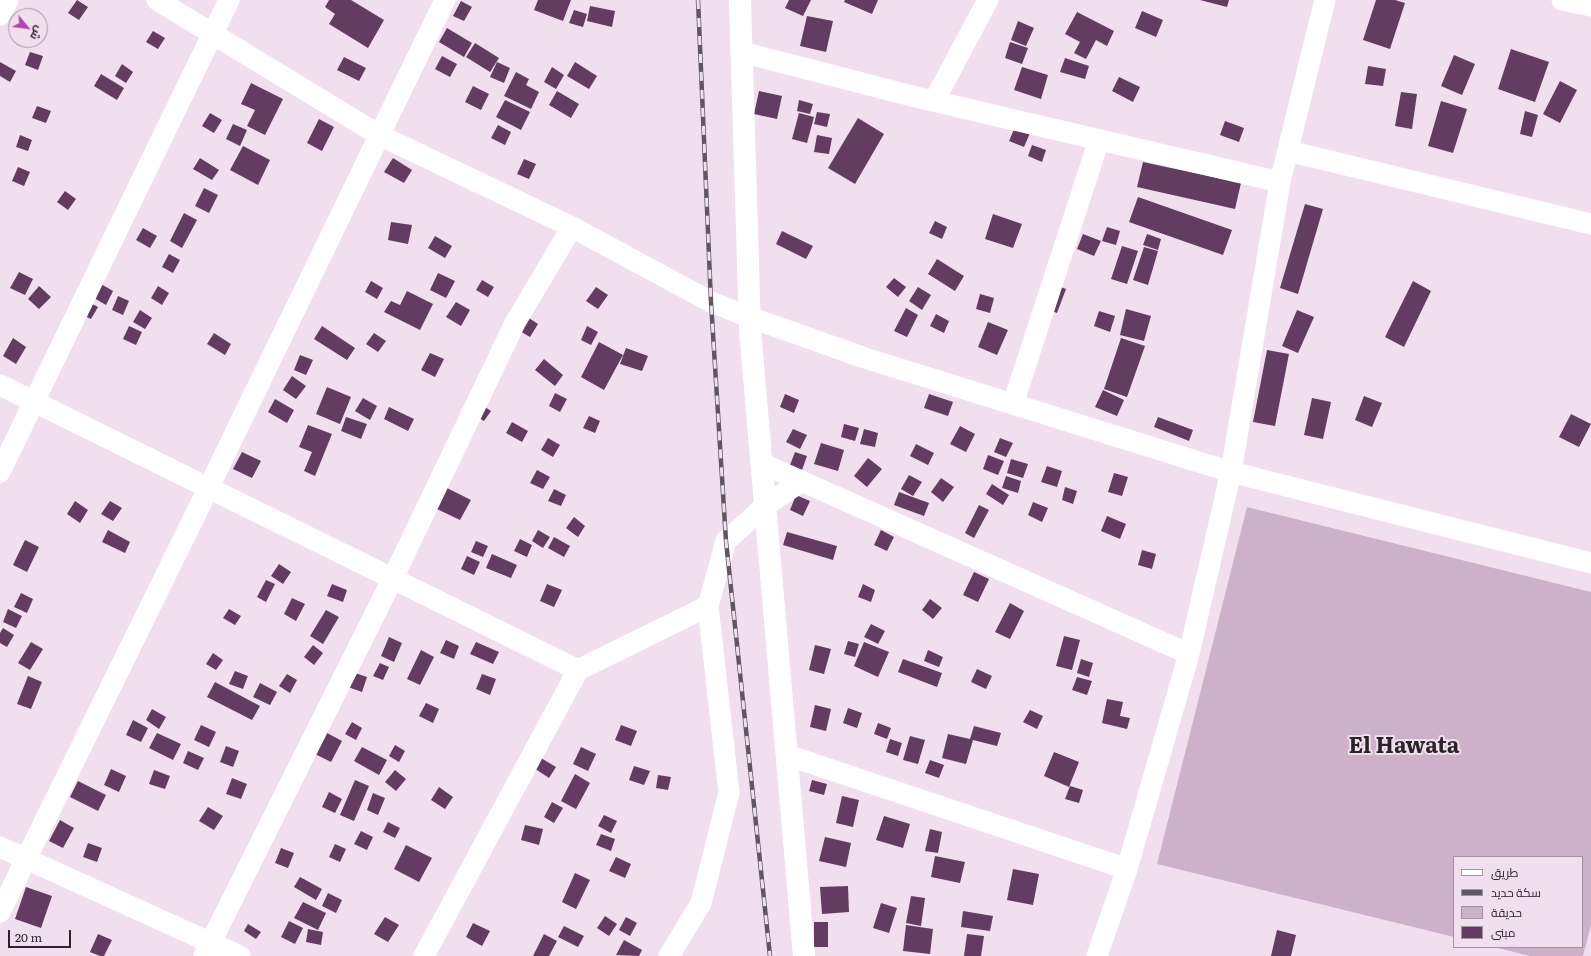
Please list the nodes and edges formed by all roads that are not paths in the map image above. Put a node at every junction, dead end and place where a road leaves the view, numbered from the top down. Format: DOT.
graph roads {
  1 [pos="8,0"];
  2 [pos="157,0"];
  3 [pos="229,0"];
  4 [pos="445,0"];
  5 [pos="740,0"];
  6 [pos="988,0"];
  7 [pos="1324,0"];
  8 [pos="1562,0"];
  9 [pos="1591,6"];
  10 [pos="0,14"];
  11 [pos="214,34"];
  12 [pos="741,52"];
  13 [pos="934,101"];
  14 [pos="379,135"];
  15 [pos="1099,140"];
  16 [pos="1288,151"];
  17 [pos="1280,182"];
  18 [pos="1591,224"];
  19 [pos="572,227"];
  20 [pos="749,317"];
  21 [pos="0,385"];
  22 [pos="35,402"];
  23 [pos="1013,404"];
  24 [pos="761,463"];
  25 [pos="0,472"];
  26 [pos="1231,472"];
  27 [pos="802,481"];
  28 [pos="209,487"];
  29 [pos="765,506"];
  30 [pos="1591,563"];
  31 [pos="393,578"];
  32 [pos="708,606"];
  33 [pos="1188,654"];
  34 [pos="578,670"];
  35 [pos="787,756"];
  36 [pos="0,847"];
  37 [pos="25,859"];
  38 [pos="1127,869"];
  39 [pos="0,912"];
  40 [pos="207,949"];
  41 [pos="240,956"];
  42 [pos="424,956"];
  43 [pos="669,956"];
  44 [pos="804,956"];
  45 [pos="1097,956"];
  1 -- 10 [label="street"];
  2 -- 11 [label="street"];
  3 -- 11 [label="street"];
  4 -- 14 [label="street"];
  5 -- 12 [label="street"];
  6 -- 13 [label="street"];
  7 -- 16 [label="street"];
  8 -- 9 [label="street"];
  11 -- 14 [label="street"];
  11 -- 22 [label="street"];
  12 -- 13 [label="street"];
  12 -- 20 [label="street"];
  13 -- 15 [label="street"];
  14 -- 19 [label="street"];
  14 -- 28 [label="street"];
  15 -- 17 [label="street"];
  15 -- 23 [label="street"];
  16 -- 17 [label="street"];
  16 -- 18 [label="street"];
  17 -- 26 [label="street"];
  19 -- 20 [label="street"];
  19 -- 31 [label="street"];
  20 -- 23 [label="street"];
  20 -- 24 [label="street"];
  21 -- 22 [label="street"];
  22 -- 25 [label="street"];
  22 -- 28 [label="street"];
  23 -- 26 [label="street"];
  24 -- 27 [label="street"];
  24 -- 29 [label="street"];
  26 -- 30 [label="street"];
  26 -- 33 [label="street"];
  27 -- 29 [label="street"];
  27 -- 33 [label="street"];
  28 -- 31 [label="street"];
  28 -- 37 [label="street"];
  29 -- 32 [label="street"];
  29 -- 35 [label="street"];
  31 -- 34 [label="street"];
  31 -- 40 [label="street"];
  32 -- 34 [label="street"];
  32 -- 43 [label="street"];
  33 -- 38 [label="street"];
  34 -- 42 [label="street"];
  35 -- 38 [label="street"];
  35 -- 44 [label="street"];
  36 -- 37 [label="street"];
  37 -- 39 [label="street"];
  37 -- 40 [label="street"];
  38 -- 45 [label="street"];
  40 -- 41 [label="street"];
}
